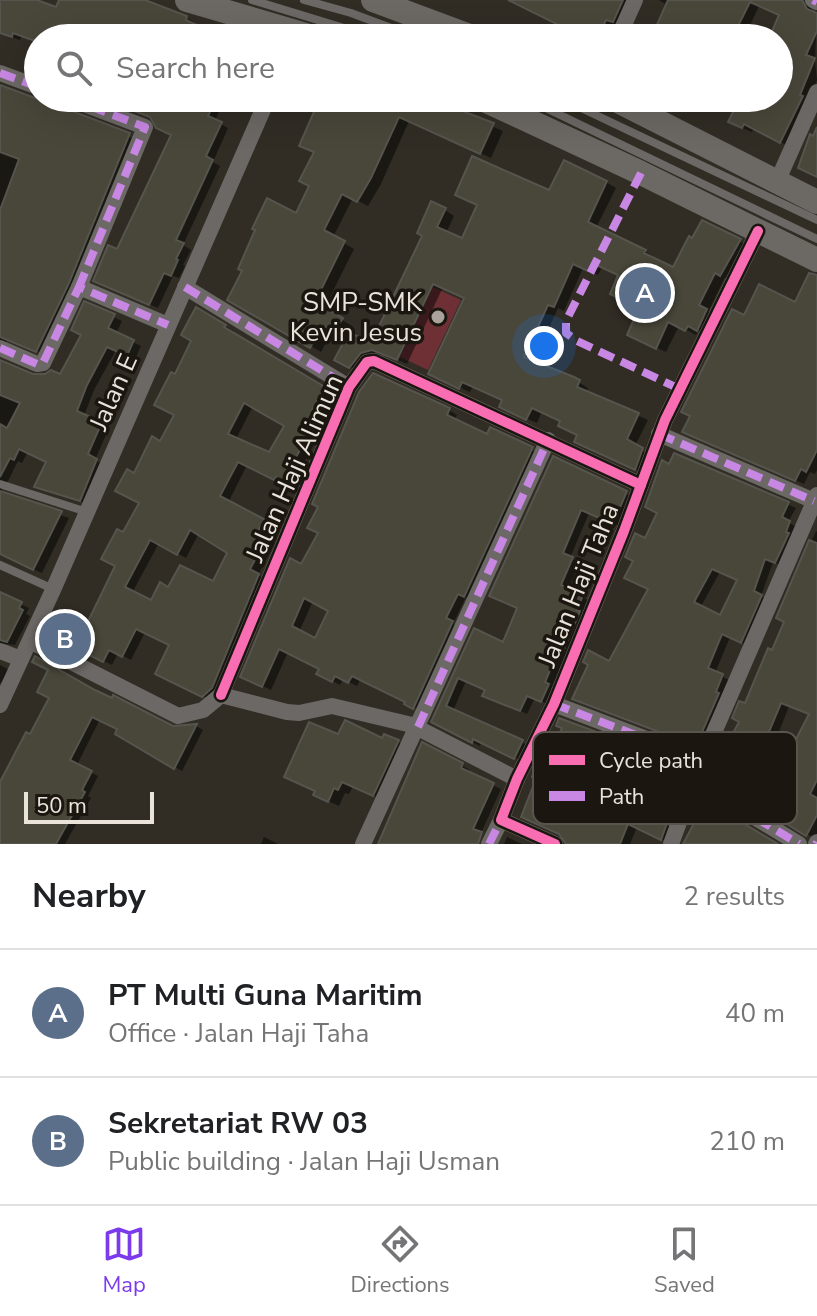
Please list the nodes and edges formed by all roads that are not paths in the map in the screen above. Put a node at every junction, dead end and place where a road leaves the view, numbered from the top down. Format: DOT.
graph roads {
  1 [pos="187,0"];
  2 [pos="252,0"];
  3 [pos="304,0"];
  4 [pos="373,0"];
  5 [pos="635,0"];
  6 [pos="264,24"];
  7 [pos="331,24"];
  8 [pos="380,24"];
  9 [pos="437,24"];
  10 [pos="624,24"];
  11 [pos="0,73"];
  12 [pos="24,82"];
  13 [pos="817,92"];
  14 [pos="105,112"];
  15 [pos="262,112"];
  16 [pos="510,112"];
  17 [pos="554,112"];
  18 [pos="589,112"];
  19 [pos="640,112"];
  20 [pos="777,182"];
  21 [pos="817,202"];
  22 [pos="817,220"];
  23 [pos="758,231"];
  24 [pos="817,239"];
  25 [pos="817,260"];
  26 [pos="79,287"];
  27 [pos="185,287"];
  28 [pos="168,325"];
  29 [pos="0,348"];
  30 [pos="349,387"];
  31 [pos="659,434"];
  32 [pos="548,440"];
  33 [pos="0,484"];
  34 [pos="641,485"];
  35 [pos="816,498"];
  36 [pos="87,512"];
  37 [pos="0,565"];
  38 [pos="53,590"];
  39 [pos="30,641"];
  40 [pos="0,651"];
  41 [pos="21,659"];
  42 [pos="221,695"];
  43 [pos="554,704"];
  44 [pos="0,705"];
  45 [pos="418,727"];
  46 [pos="540,732"];
  47 [pos="628,732"];
  48 [pos="714,732"];
  49 [pos="533,747"];
  50 [pos="517,779"];
  51 [pos="501,820"];
  52 [pos="679,824"];
  53 [pos="768,824"];
  54 [pos="363,844"];
  55 [pos="489,844"];
  56 [pos="555,844"];
  57 [pos="671,844"];
  58 [pos="799,844"];
  1 -- 6 [label="main road"];
  2 -- 7 [label="lane"];
  3 -- 8 [label="lane"];
  4 -- 9 [label="main road"];
  5 -- 10 [label="street"];
  11 -- 12 [label="street"];
  13 -- 20 [label="street"];
  14 -- 26 [label="street"];
  15 -- 27 [label="street, Jalan E"];
  16 -- 23 [label="main road"];
  17 -- 24 [label="lane"];
  18 -- 22 [label="lane"];
  19 -- 20 [label="main road"];
  20 -- 21 [label="main road"];
  23 -- 25 [label="main road"];
  23 -- 31 [label="street, Jalan Haji Taha"];
  26 -- 28 [label="street"];
  26 -- 29 [label="street"];
  27 -- 28 [label="street, Jalan E"];
  27 -- 30 [label="street"];
  28 -- 36 [label="street, Jalan E"];
  30 -- 32 [label="street, Jalan Haji Alimun"];
  30 -- 42 [label="street, Jalan Haji Alimun"];
  31 -- 34 [label="street, Jalan Haji Taha"];
  31 -- 35 [label="street"];
  32 -- 34 [label="street, Jalan Haji Alimun"];
  32 -- 45 [label="street"];
  33 -- 36 [label="lane"];
  34 -- 43 [label="street, Jalan Haji Taha"];
  35 -- 48 [label="street"];
  36 -- 38 [label="street, Jalan E"];
  37 -- 38 [label="lane"];
  38 -- 39 [label="street, Jalan E"];
  39 -- 41 [label="street, Jalan E"];
  39 -- 42 [label="street"];
  40 -- 41 [label="street"];
  41 -- 44 [label="street, Jalan E"];
  42 -- 45 [label="street"];
  43 -- 46 [label="street, Jalan Haji Taha"];
  43 -- 47 [label="street"];
  45 -- 50 [label="street"];
  45 -- 54 [label="street"];
  49 -- 50 [label="street, Jalan Haji Taha"];
  50 -- 51 [label="street, Jalan Haji Taha"];
  51 -- 55 [label="street, Jalan Haji Taha"];
  51 -- 56 [label="street"];
  52 -- 57 [label="street"];
  53 -- 58 [label="street"];
}
